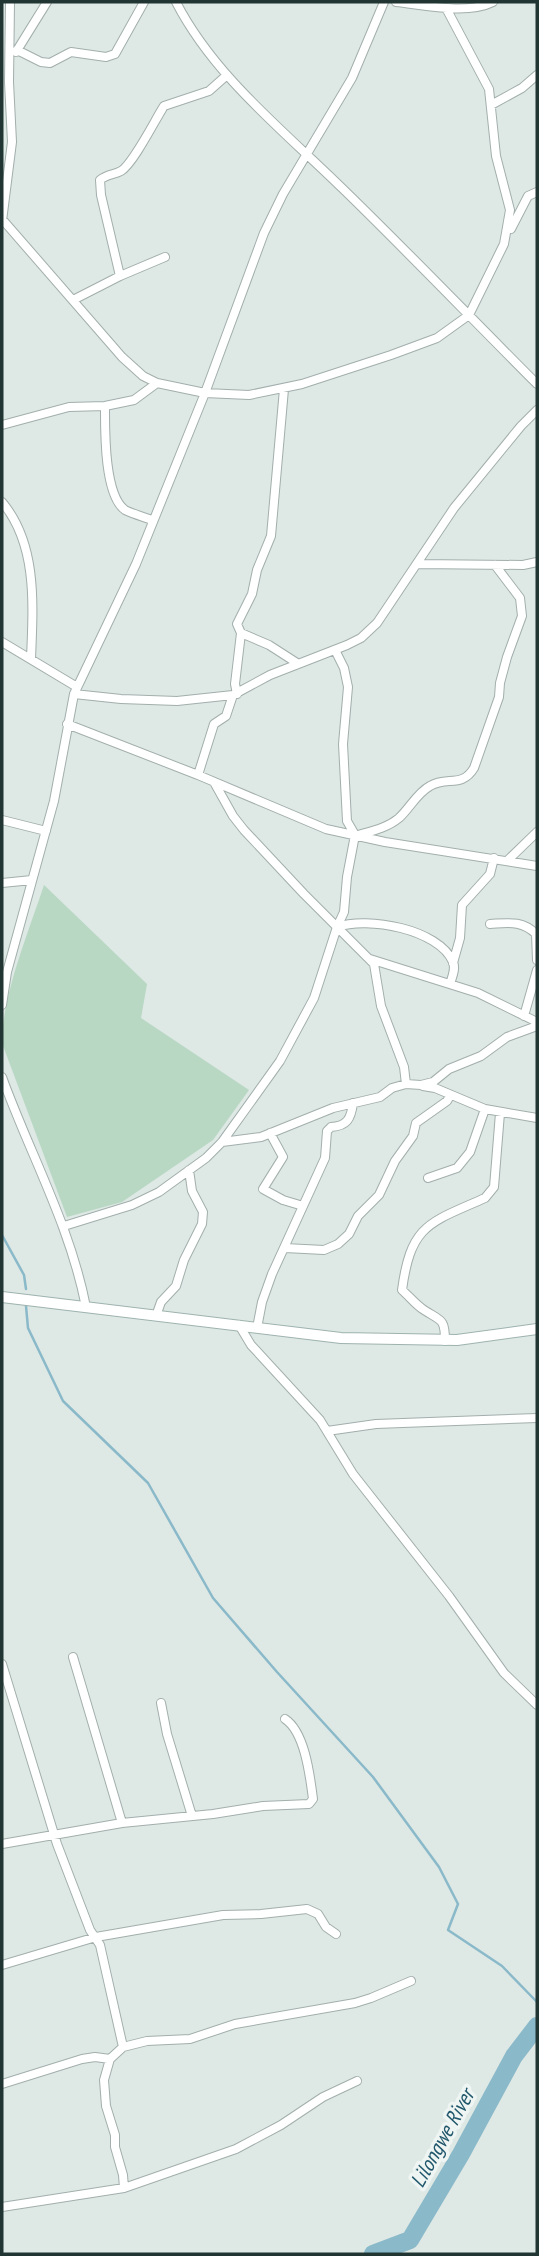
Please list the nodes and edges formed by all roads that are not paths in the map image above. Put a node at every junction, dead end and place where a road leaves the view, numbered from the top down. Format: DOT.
graph roads {
  1 [pos="10,2"];
  2 [pos="47,2"];
  3 [pos="144,2"];
  4 [pos="176,2"];
  5 [pos="384,2"];
  6 [pos="396,2"];
  7 [pos="493,2"];
  8 [pos="446,8"];
  9 [pos="17,50"];
  10 [pos="9,68"];
  11 [pos="228,75"];
  12 [pos="537,75"];
  13 [pos="491,105"];
  14 [pos="306,153"];
  15 [pos="537,192"];
  16 [pos="2,220"];
  17 [pos="504,244"];
  18 [pos="165,257"];
  19 [pos="120,276"];
  20 [pos="73,300"];
  21 [pos="469,315"];
  22 [pos="157,383"];
  23 [pos="537,384"];
  24 [pos="284,388"];
  25 [pos="205,393"];
  26 [pos="105,406"];
  27 [pos="537,411"];
  28 [pos="2,425"];
  29 [pos="2,502"];
  30 [pos="152,520"];
  31 [pos="537,562"];
  32 [pos="418,564"];
  33 [pos="495,565"];
  34 [pos="241,633"];
  35 [pos="2,642"];
  36 [pos="335,650"];
  37 [pos="32,659"];
  38 [pos="297,663"];
  39 [pos="75,691"];
  40 [pos="235,695"];
  41 [pos="67,724"];
  42 [pos="198,775"];
  43 [pos="215,782"];
  44 [pos="2,820"];
  45 [pos="46,831"];
  46 [pos="537,832"];
  47 [pos="355,835"];
  48 [pos="494,858"];
  49 [pos="508,860"];
  50 [pos="537,866"];
  51 [pos="32,880"];
  52 [pos="2,883"];
  53 [pos="490,924"];
  54 [pos="337,927"];
  55 [pos="370,958"];
  56 [pos="537,960"];
  57 [pos="453,962"];
  58 [pos="537,970"];
  59 [pos="450,984"];
  60 [pos="2,1004"];
  61 [pos="524,1016"];
  62 [pos="537,1024"];
  63 [pos="2,1077"];
  64 [pos="405,1084"];
  65 [pos="421,1085"];
  66 [pos="450,1096"];
  67 [pos="353,1103"];
  68 [pos="485,1109"];
  69 [pos="500,1112"];
  70 [pos="537,1118"];
  71 [pos="271,1133"];
  72 [pos="222,1142"];
  73 [pos="189,1170"];
  74 [pos="428,1178"];
  75 [pos="303,1206"];
  76 [pos="64,1226"];
  77 [pos="285,1248"];
  78 [pos="2,1297"];
  79 [pos="86,1307"];
  80 [pos="156,1316"];
  81 [pos="239,1325"];
  82 [pos="257,1328"];
  83 [pos="537,1328"];
  84 [pos="445,1340"];
  85 [pos="537,1418"];
  86 [pos="327,1431"];
  87 [pos="73,1657"];
  88 [pos="2,1664"];
  89 [pos="161,1703"];
  90 [pos="537,1705"];
  91 [pos="285,1719"];
  92 [pos="192,1816"];
  93 [pos="122,1823"];
  94 [pos="55,1834"];
  95 [pos="2,1844"];
  96 [pos="336,1934"];
  97 [pos="96,1937"];
  98 [pos="2,1965"];
  99 [pos="411,1981"];
  100 [pos="123,2046"];
  101 [pos="110,2059"];
  102 [pos="357,2081"];
  103 [pos="2,2084"];
  104 [pos="124,2188"];
  105 [pos="2,2207"];
  1 -- 10 [label="street"];
  2 -- 9 [label="street"];
  3 -- 9 [label="street"];
  4 -- 11 [label="street"];
  5 -- 14 [label="street"];
  6 -- 8 [label="street"];
  7 -- 8 [label="street"];
  8 -- 13 [label="street"];
  9 -- 10 [label="street"];
  10 -- 16 [label="street"];
  11 -- 14 [label="street"];
  11 -- 19 [label="street"];
  12 -- 13 [label="street"];
  13 -- 17 [label="street"];
  14 -- 21 [label="street"];
  14 -- 25 [label="street"];
  15 -- 17 [label="street"];
  16 -- 20 [label="street"];
  17 -- 21 [label="street"];
  18 -- 19 [label="street"];
  19 -- 20 [label="street"];
  20 -- 22 [label="street"];
  21 -- 23 [label="street"];
  21 -- 24 [label="street"];
  22 -- 25 [label="street"];
  22 -- 26 [label="street"];
  24 -- 25 [label="street"];
  24 -- 34 [label="street"];
  25 -- 30 [label="street"];
  26 -- 28 [label="street"];
  26 -- 30 [label="street"];
  27 -- 32 [label="street"];
  29 -- 37 [label="street"];
  30 -- 39 [label="street"];
  31 -- 33 [label="street"];
  32 -- 33 [label="street"];
  32 -- 36 [label="street"];
  33 -- 47 [label="street"];
  34 -- 38 [label="street"];
  34 -- 40 [label="street"];
  35 -- 37 [label="street"];
  36 -- 38 [label="street"];
  36 -- 47 [label="street"];
  37 -- 39 [label="street"];
  38 -- 40 [label="street"];
  39 -- 40 [label="street"];
  39 -- 41 [label="street"];
  40 -- 42 [label="street"];
  41 -- 42 [label="street"];
  41 -- 45 [label="street"];
  42 -- 43 [label="street"];
  43 -- 47 [label="street"];
  43 -- 54 [label="street"];
  44 -- 45 [label="street"];
  45 -- 51 [label="street"];
  46 -- 49 [label="street"];
  47 -- 48 [label="street"];
  47 -- 54 [label="street"];
  48 -- 49 [label="street"];
  48 -- 57 [label="street"];
  49 -- 50 [label="street"];
  51 -- 52 [label="street"];
  51 -- 60 [label="street"];
  53 -- 56 [label="street"];
  54 -- 55 [label="street"];
  54 -- 57 [label="street"];
  54 -- 72 [label="street"];
  55 -- 59 [label="street"];
  55 -- 64 [label="street"];
  57 -- 59 [label="street"];
  58 -- 61 [label="street"];
  59 -- 61 [label="street"];
  61 -- 62 [label="street"];
  62 -- 65 [label="street"];
  63 -- 76 [label="street"];
  64 -- 65 [label="street"];
  64 -- 67 [label="street"];
  65 -- 66 [label="street"];
  66 -- 68 [label="street"];
  66 -- 77 [label="street"];
  67 -- 71 [label="street"];
  67 -- 75 [label="street"];
  68 -- 69 [label="street"];
  68 -- 74 [label="street"];
  69 -- 70 [label="street"];
  69 -- 84 [label="street"];
  71 -- 72 [label="street"];
  71 -- 75 [label="street"];
  72 -- 73 [label="street"];
  73 -- 76 [label="street"];
  73 -- 80 [label="street"];
  75 -- 77 [label="street"];
  76 -- 79 [label="street"];
  77 -- 82 [label="street"];
  78 -- 79 [label="main road"];
  79 -- 80 [label="main road"];
  80 -- 81 [label="main road"];
  81 -- 82 [label="main road"];
  81 -- 86 [label="street"];
  82 -- 84 [label="main road"];
  83 -- 84 [label="main road"];
  85 -- 86 [label="street"];
  86 -- 90 [label="street"];
  87 -- 93 [label="street"];
  88 -- 94 [label="street"];
  89 -- 92 [label="street"];
  91 -- 92 [label="street"];
  92 -- 93 [label="street"];
  93 -- 94 [label="street"];
  94 -- 95 [label="street"];
  94 -- 97 [label="street"];
  96 -- 97 [label="street"];
  97 -- 98 [label="street"];
  97 -- 100 [label="street"];
  99 -- 100 [label="street"];
  100 -- 101 [label="street"];
  101 -- 103 [label="street"];
  101 -- 104 [label="street"];
  102 -- 104 [label="street"];
  104 -- 105 [label="street"];
}
